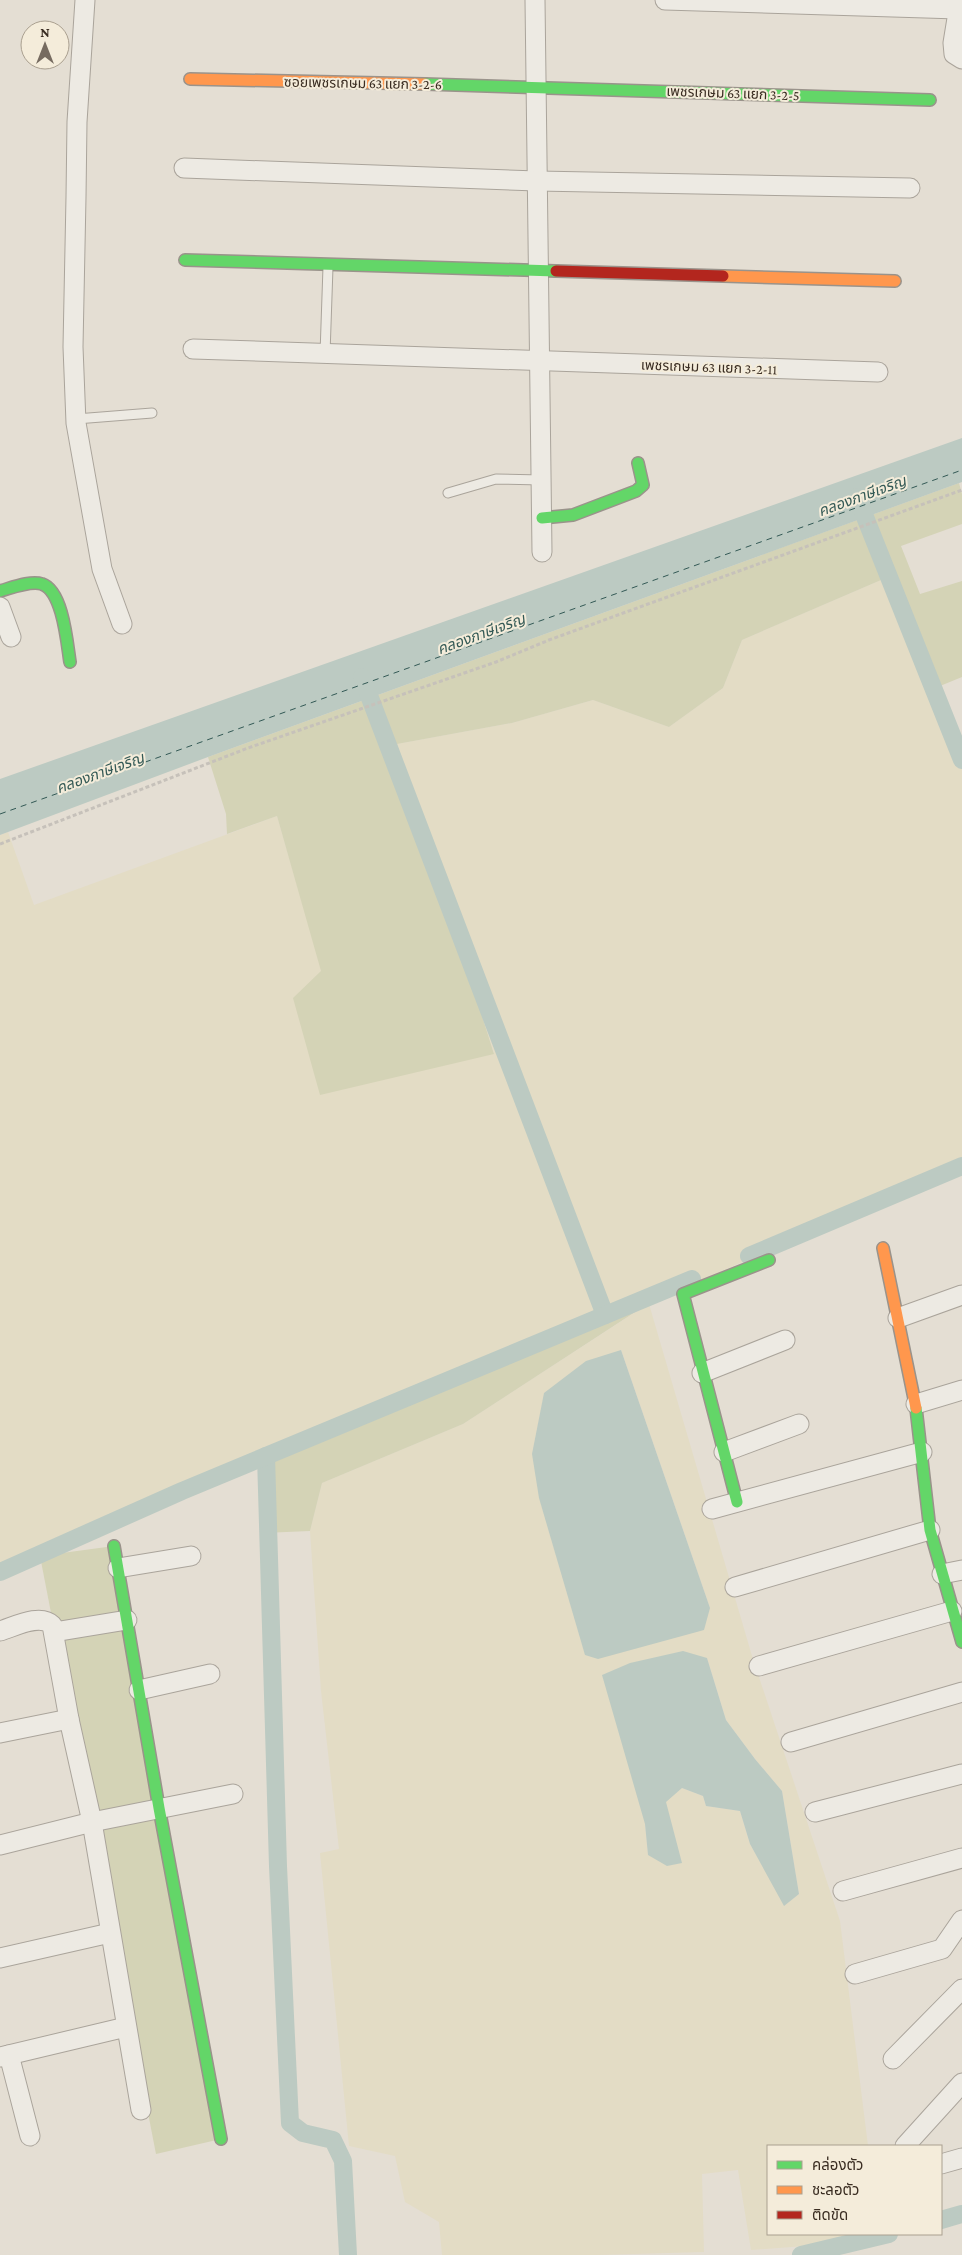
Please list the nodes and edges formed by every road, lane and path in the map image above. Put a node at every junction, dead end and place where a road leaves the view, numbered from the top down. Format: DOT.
graph roads {
  1 [pos="84,0"];
  2 [pos="535,0"];
  3 [pos="665,0"];
  4 [pos="959,4"];
  5 [pos="962,60"];
  6 [pos="190,79"];
  7 [pos="536,86"];
  8 [pos="930,100"];
  9 [pos="184,168"];
  10 [pos="537,181"];
  11 [pos="910,188"];
  12 [pos="185,260"];
  13 [pos="328,264"];
  14 [pos="539,270"];
  15 [pos="895,280"];
  16 [pos="193,349"];
  17 [pos="325,354"];
  18 [pos="540,362"];
  19 [pos="878,372"];
  20 [pos="152,413"];
  21 [pos="76,420"];
  22 [pos="638,463"];
  23 [pos="542,480"];
  24 [pos="962,490"];
  25 [pos="448,493"];
  26 [pos="542,518"];
  27 [pos="542,552"];
  28 [pos="0,591"];
  29 [pos="0,607"];
  30 [pos="122,624"];
  31 [pos="11,637"];
  32 [pos="70,662"];
  33 [pos="0,844"];
  34 [pos="883,1248"];
  35 [pos="769,1260"];
  36 [pos="962,1295"];
  37 [pos="898,1318"];
  38 [pos="785,1340"];
  39 [pos="702,1373"];
  40 [pos="962,1390"];
  41 [pos="916,1404"];
  42 [pos="800,1424"];
  43 [pos="724,1452"];
  44 [pos="922,1452"];
  45 [pos="737,1502"];
  46 [pos="712,1509"];
  47 [pos="930,1530"];
  48 [pos="114,1546"];
  49 [pos="191,1556"];
  50 [pos="118,1568"];
  51 [pos="962,1570"];
  52 [pos="942,1574"];
  53 [pos="735,1587"];
  54 [pos="952,1611"];
  55 [pos="127,1620"];
  56 [pos="0,1631"];
  57 [pos="54,1632"];
  58 [pos="962,1642"];
  59 [pos="759,1666"];
  60 [pos="210,1674"];
  61 [pos="139,1690"];
  62 [pos="962,1692"];
  63 [pos="69,1719"];
  64 [pos="0,1733"];
  65 [pos="791,1742"];
  66 [pos="962,1774"];
  67 [pos="232,1794"];
  68 [pos="159,1808"];
  69 [pos="815,1812"];
  70 [pos="92,1822"];
  71 [pos="0,1845"];
  72 [pos="961,1862"];
  73 [pos="843,1891"];
  74 [pos="962,1920"];
  75 [pos="110,1933"];
  76 [pos="0,1958"];
  77 [pos="855,1974"];
  78 [pos="962,1989"];
  79 [pos="126,2027"];
  80 [pos="5,2056"];
  81 [pos="893,2058"];
  82 [pos="962,2083"];
  83 [pos="141,2110"];
  84 [pos="30,2136"];
  85 [pos="221,2139"];
  86 [pos="906,2145"];
  87 [pos="962,2158"];
  88 [pos="942,2164"];
  1 -- 21 [label="street"];
  2 -- 7 [label="street"];
  3 -- 4 [label="street"];
  4 -- 5 [label="street"];
  6 -- 7 [label="street, ซอยเพชรเกษม 63 แยก 3-2-6"];
  7 -- 8 [label="street, เพชรเกษม 63 แยก 3-2-5"];
  7 -- 10 [label="street"];
  9 -- 10 [label="street"];
  10 -- 11 [label="street"];
  10 -- 14 [label="street"];
  12 -- 13 [label="street"];
  13 -- 14 [label="street"];
  13 -- 17 [label="lane"];
  14 -- 15 [label="street"];
  14 -- 18 [label="street"];
  16 -- 17 [label="street, เพชรเกษม 63 แยก 3-2-11"];
  17 -- 18 [label="street, เพชรเกษม 63 แยก 3-2-11"];
  18 -- 19 [label="street, เพชรเกษม 63 แยก 3-2-11"];
  18 -- 23 [label="street"];
  20 -- 21 [label="lane"];
  21 -- 30 [label="street"];
  22 -- 26 [label="street"];
  23 -- 25 [label="lane"];
  23 -- 26 [label="street"];
  24 -- 33 [label="path"];
  26 -- 27 [label="street"];
  28 -- 32 [label="street"];
  29 -- 31 [label="street"];
  34 -- 37 [label="street"];
  35 -- 39 [label="street"];
  36 -- 37 [label="street"];
  37 -- 41 [label="street"];
  38 -- 39 [label="street"];
  39 -- 43 [label="street"];
  40 -- 41 [label="street"];
  41 -- 44 [label="street"];
  42 -- 43 [label="street"];
  43 -- 45 [label="street"];
  44 -- 45 [label="street"];
  44 -- 47 [label="street"];
  45 -- 46 [label="street"];
  47 -- 52 [label="street"];
  47 -- 53 [label="street"];
  48 -- 50 [label="street"];
  49 -- 50 [label="street"];
  50 -- 55 [label="street"];
  51 -- 52 [label="street"];
  52 -- 54 [label="street"];
  54 -- 58 [label="street"];
  54 -- 59 [label="street"];
  55 -- 57 [label="street"];
  55 -- 61 [label="street"];
  56 -- 57 [label="street"];
  57 -- 63 [label="street"];
  60 -- 61 [label="street"];
  61 -- 68 [label="street"];
  62 -- 65 [label="street"];
  63 -- 64 [label="street"];
  63 -- 70 [label="street"];
  66 -- 69 [label="street"];
  67 -- 68 [label="street"];
  68 -- 70 [label="street"];
  68 -- 85 [label="street"];
  70 -- 71 [label="street"];
  70 -- 75 [label="street"];
  72 -- 73 [label="street"];
  74 -- 77 [label="street"];
  75 -- 76 [label="street"];
  75 -- 79 [label="street"];
  78 -- 81 [label="street"];
  79 -- 80 [label="street"];
  79 -- 83 [label="street"];
  80 -- 84 [label="street"];
  82 -- 86 [label="street"];
  87 -- 88 [label="street"];
}
